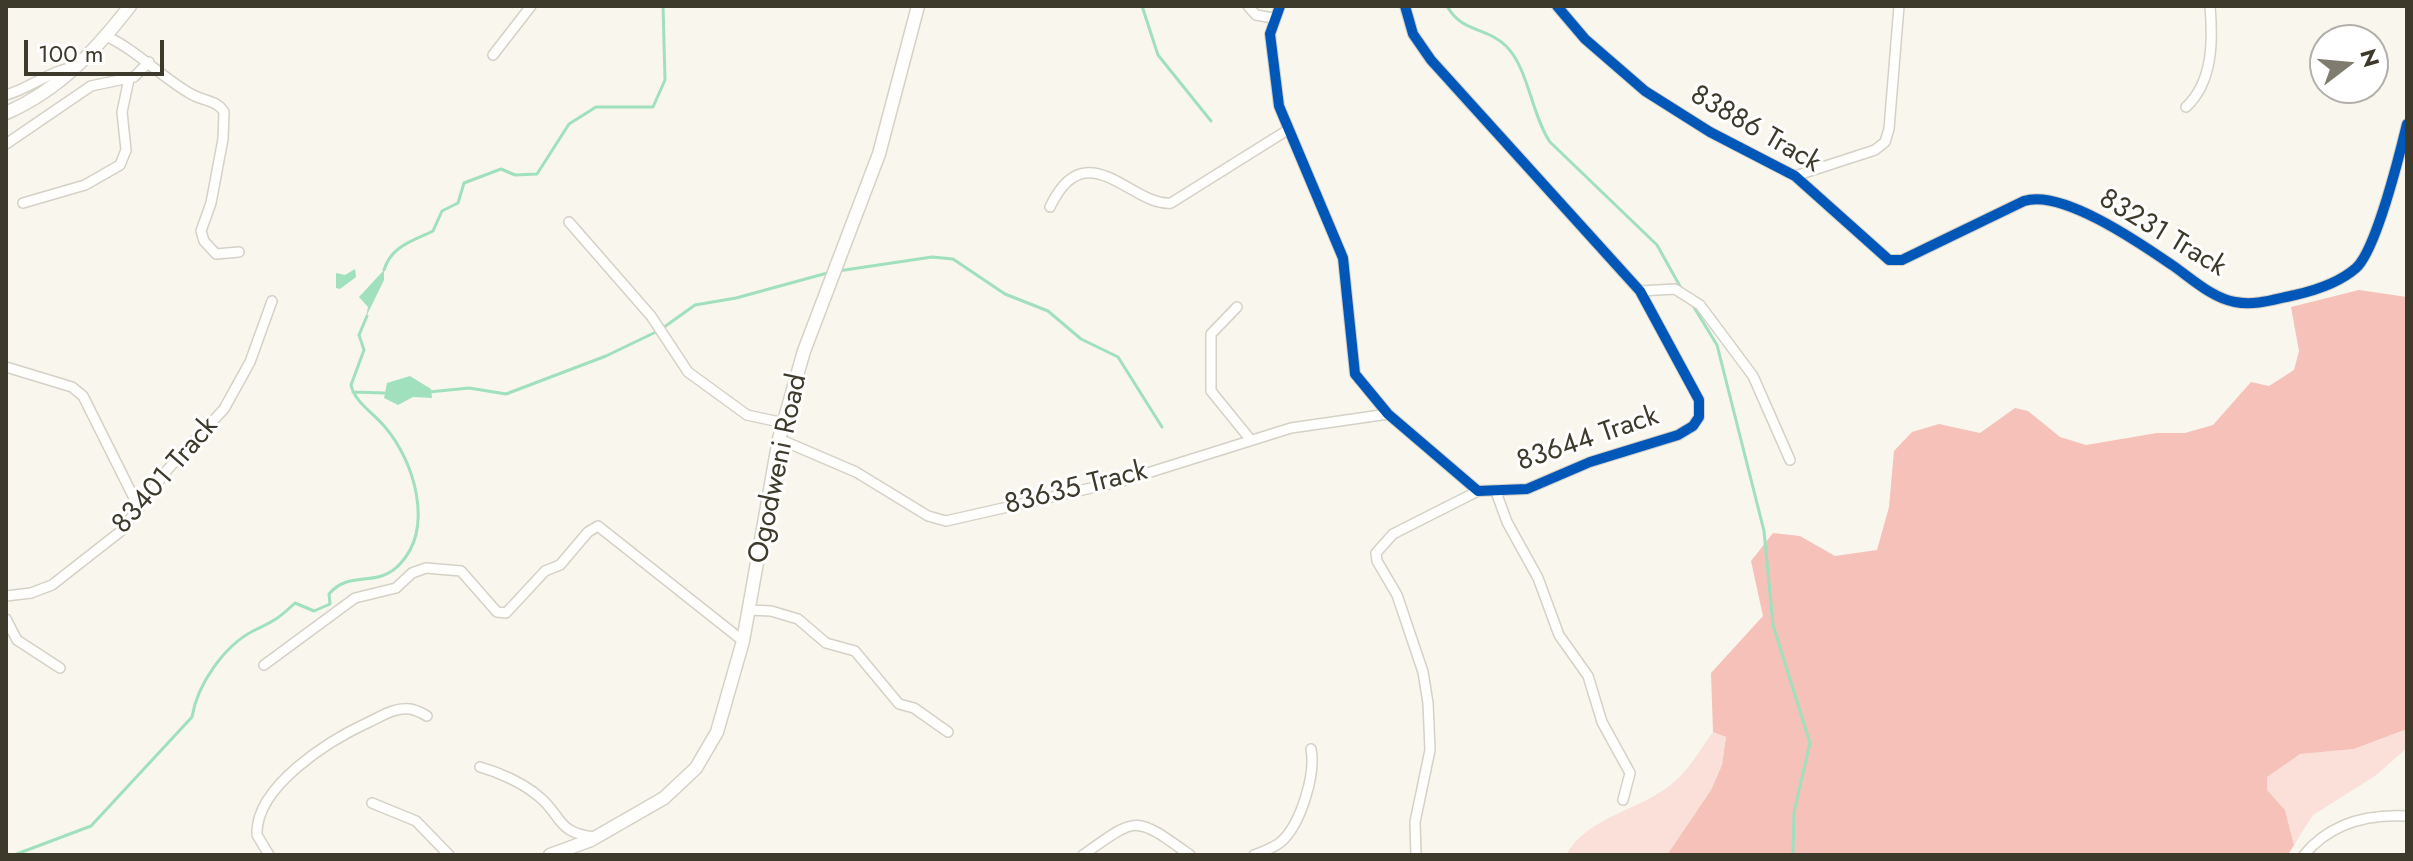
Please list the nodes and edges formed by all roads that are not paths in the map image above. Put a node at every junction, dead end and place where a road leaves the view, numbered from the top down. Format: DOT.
graph roads {
  1 [pos="130,6"];
  2 [pos="531,6"];
  3 [pos="918,6"];
  4 [pos="1248,6"];
  5 [pos="1280,6"];
  6 [pos="1405,6"];
  7 [pos="1557,6"];
  8 [pos="1899,6"];
  9 [pos="2210,6"];
  10 [pos="1273,18"];
  11 [pos="106,36"];
  12 [pos="493,55"];
  13 [pos="149,62"];
  14 [pos="77,67"];
  15 [pos="129,79"];
  16 [pos="6,95"];
  17 [pos="2186,107"];
  18 [pos="6,113"];
  19 [pos="2407,124"];
  20 [pos="1286,131"];
  21 [pos="6,144"];
  22 [pos="1795,176"];
  23 [pos="2024,201"];
  24 [pos="23,203"];
  25 [pos="1050,207"];
  26 [pos="569,222"];
  27 [pos="239,252"];
  28 [pos="1640,291"];
  29 [pos="272,301"];
  30 [pos="1237,307"];
  31 [pos="6,367"];
  32 [pos="1388,414"];
  33 [pos="784,423"];
  34 [pos="779,439"];
  35 [pos="1250,439"];
  36 [pos="1790,460"];
  37 [pos="1478,491"];
  38 [pos="1496,492"];
  39 [pos="139,508"];
  40 [pos="6,596"];
  41 [pos="748,610"];
  42 [pos="6,619"];
  43 [pos="743,641"];
  44 [pos="264,665"];
  45 [pos="60,668"];
  46 [pos="427,716"];
  47 [pos="948,732"];
  48 [pos="1311,749"];
  49 [pos="480,767"];
  50 [pos="1623,800"];
  51 [pos="372,803"];
  52 [pos="2407,816"];
  53 [pos="595,837"];
  54 [pos="269,855"];
  55 [pos="449,855"];
  56 [pos="550,855"];
  57 [pos="1083,855"];
  58 [pos="1190,855"];
  59 [pos="1254,855"];
  60 [pos="1416,855"];
  61 [pos="2304,855"];
  1 -- 11 [label="street"];
  2 -- 12 [label="street"];
  3 -- 33 [label="street, Ogodweni Road"];
  4 -- 10 [label="street"];
  5 -- 10 [label="street"];
  6 -- 28 [label="street, 83644 Track"];
  7 -- 22 [label="street, 83886 Track"];
  8 -- 22 [label="street"];
  9 -- 17 [label="street"];
  10 -- 20 [label="street"];
  11 -- 13 [label="street"];
  11 -- 14 [label="street"];
  13 -- 15 [label="street"];
  13 -- 27 [label="street"];
  14 -- 16 [label="street"];
  14 -- 18 [label="street"];
  15 -- 21 [label="street"];
  15 -- 24 [label="street"];
  19 -- 23 [label="street, 83231 Track"];
  20 -- 25 [label="street"];
  20 -- 32 [label="street"];
  22 -- 23 [label="street, 83886 Track"];
  26 -- 33 [label="street"];
  28 -- 36 [label="street"];
  28 -- 38 [label="street, 83644 Track"];
  29 -- 39 [label="street, 83401 Track"];
  30 -- 35 [label="street"];
  31 -- 39 [label="street"];
  32 -- 35 [label="street, 83635 Track"];
  32 -- 37 [label="street"];
  33 -- 34 [label="street, Ogodweni Road"];
  34 -- 35 [label="street, 83635 Track"];
  34 -- 41 [label="street, Ogodweni Road"];
  37 -- 38 [label="street, 83644 Track"];
  37 -- 60 [label="street"];
  38 -- 50 [label="street"];
  39 -- 40 [label="street, 83401 Track"];
  41 -- 43 [label="street, Ogodweni Road"];
  41 -- 47 [label="street"];
  42 -- 45 [label="street"];
  43 -- 44 [label="street"];
  43 -- 53 [label="street, Ogodweni Road"];
  46 -- 54 [label="street"];
  48 -- 59 [label="street"];
  49 -- 53 [label="street"];
  51 -- 55 [label="street"];
  52 -- 61 [label="street"];
  53 -- 56 [label="street, Ogodweni Road"];
  57 -- 58 [label="street"];
}
